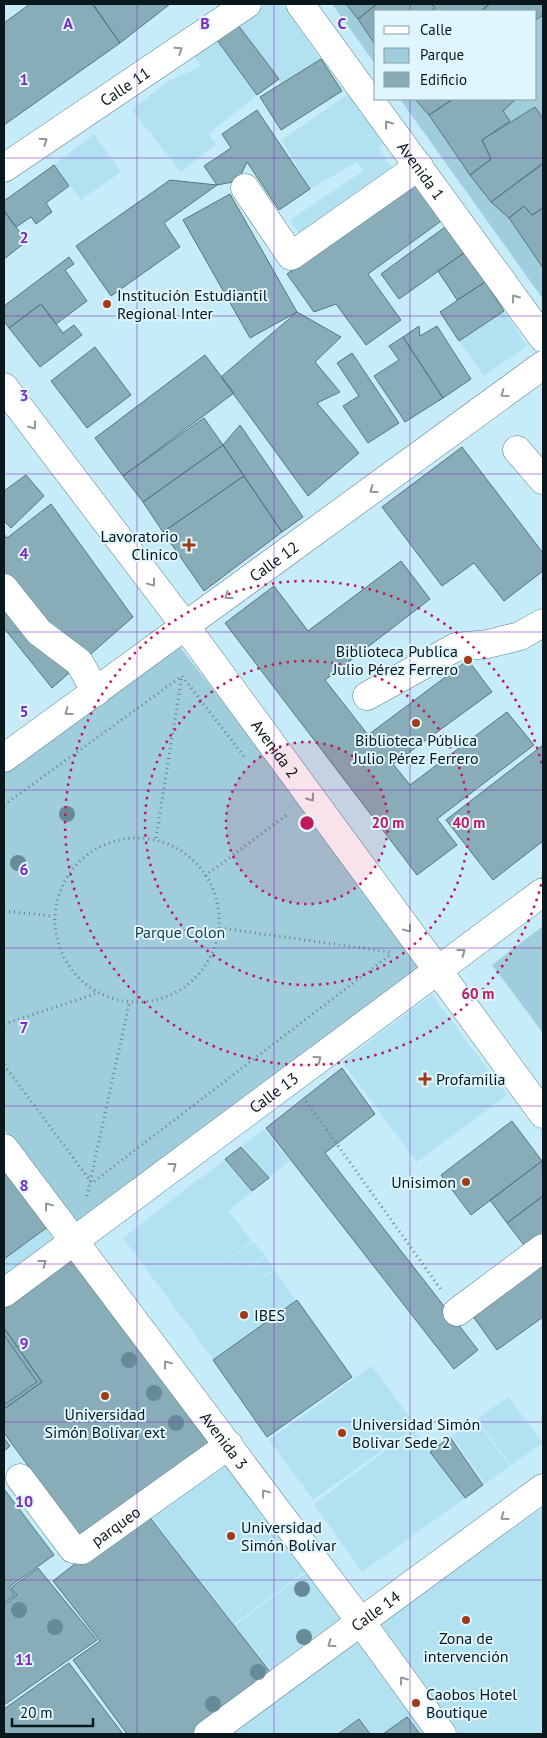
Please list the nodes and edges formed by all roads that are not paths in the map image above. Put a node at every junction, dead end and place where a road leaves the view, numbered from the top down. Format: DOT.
graph roads {
  1 [pos="247,4"];
  2 [pos="300,4"];
  3 [pos="419,166"];
  4 [pos="4,168"];
  5 [pos="245,188"];
  6 [pos="543,338"];
  7 [pos="543,365"];
  8 [pos="4,387"];
  9 [pos="517,450"];
  10 [pos="543,480"];
  11 [pos="4,588"];
  12 [pos="543,623"];
  13 [pos="186,627"];
  14 [pos="96,692"];
  15 [pos="367,696"];
  16 [pos="4,758"];
  17 [pos="543,892"];
  18 [pos="438,970"];
  19 [pos="543,1114"];
  20 [pos="4,1148"];
  21 [pos="73,1240"];
  22 [pos="543,1248"];
  23 [pos="4,1292"];
  24 [pos="457,1312"];
  25 [pos="229,1445"];
  26 [pos="20,1478"];
  27 [pos="543,1488"];
  28 [pos="361,1622"];
  29 [pos="208,1734"];
  30 [pos="442,1734"];
  4 -- 1 [label="street, Calle 11, one-way"];
  3 -- 2 [label="street, Avenida 1, one-way"];
  3 -- 5 [label="street"];
  6 -- 3 [label="street, Avenida 1, one-way"];
  7 -- 13 [label="street, Calle 12, one-way"];
  8 -- 13 [label="street, Avenida 2, one-way"];
  9 -- 10 [label="street"];
  11 -- 14 [label="street"];
  12 -- 15 [label="street"];
  13 -- 14 [label="street, Calle 12"];
  13 -- 18 [label="street, Avenida 2, one-way"];
  14 -- 16 [label="street, Calle 12, one-way"];
  18 -- 17 [label="street, Calle 13, one-way"];
  18 -- 19 [label="street, Avenida 2"];
  21 -- 18 [label="street, Calle 13, one-way"];
  21 -- 20 [label="street, Avenida 3, one-way"];
  23 -- 21 [label="street, Calle 13, one-way"];
  25 -- 21 [label="street, Avenida 3, one-way"];
  22 -- 24 [label="street"];
  25 -- 26 [label="street, parqueo"];
  28 -- 25 [label="street, Avenida 3, one-way"];
  27 -- 28 [label="street, Calle 14, one-way"];
  28 -- 29 [label="street, Calle 14, one-way"];
  30 -- 28 [label="street, Avenida 3, one-way"];
}
